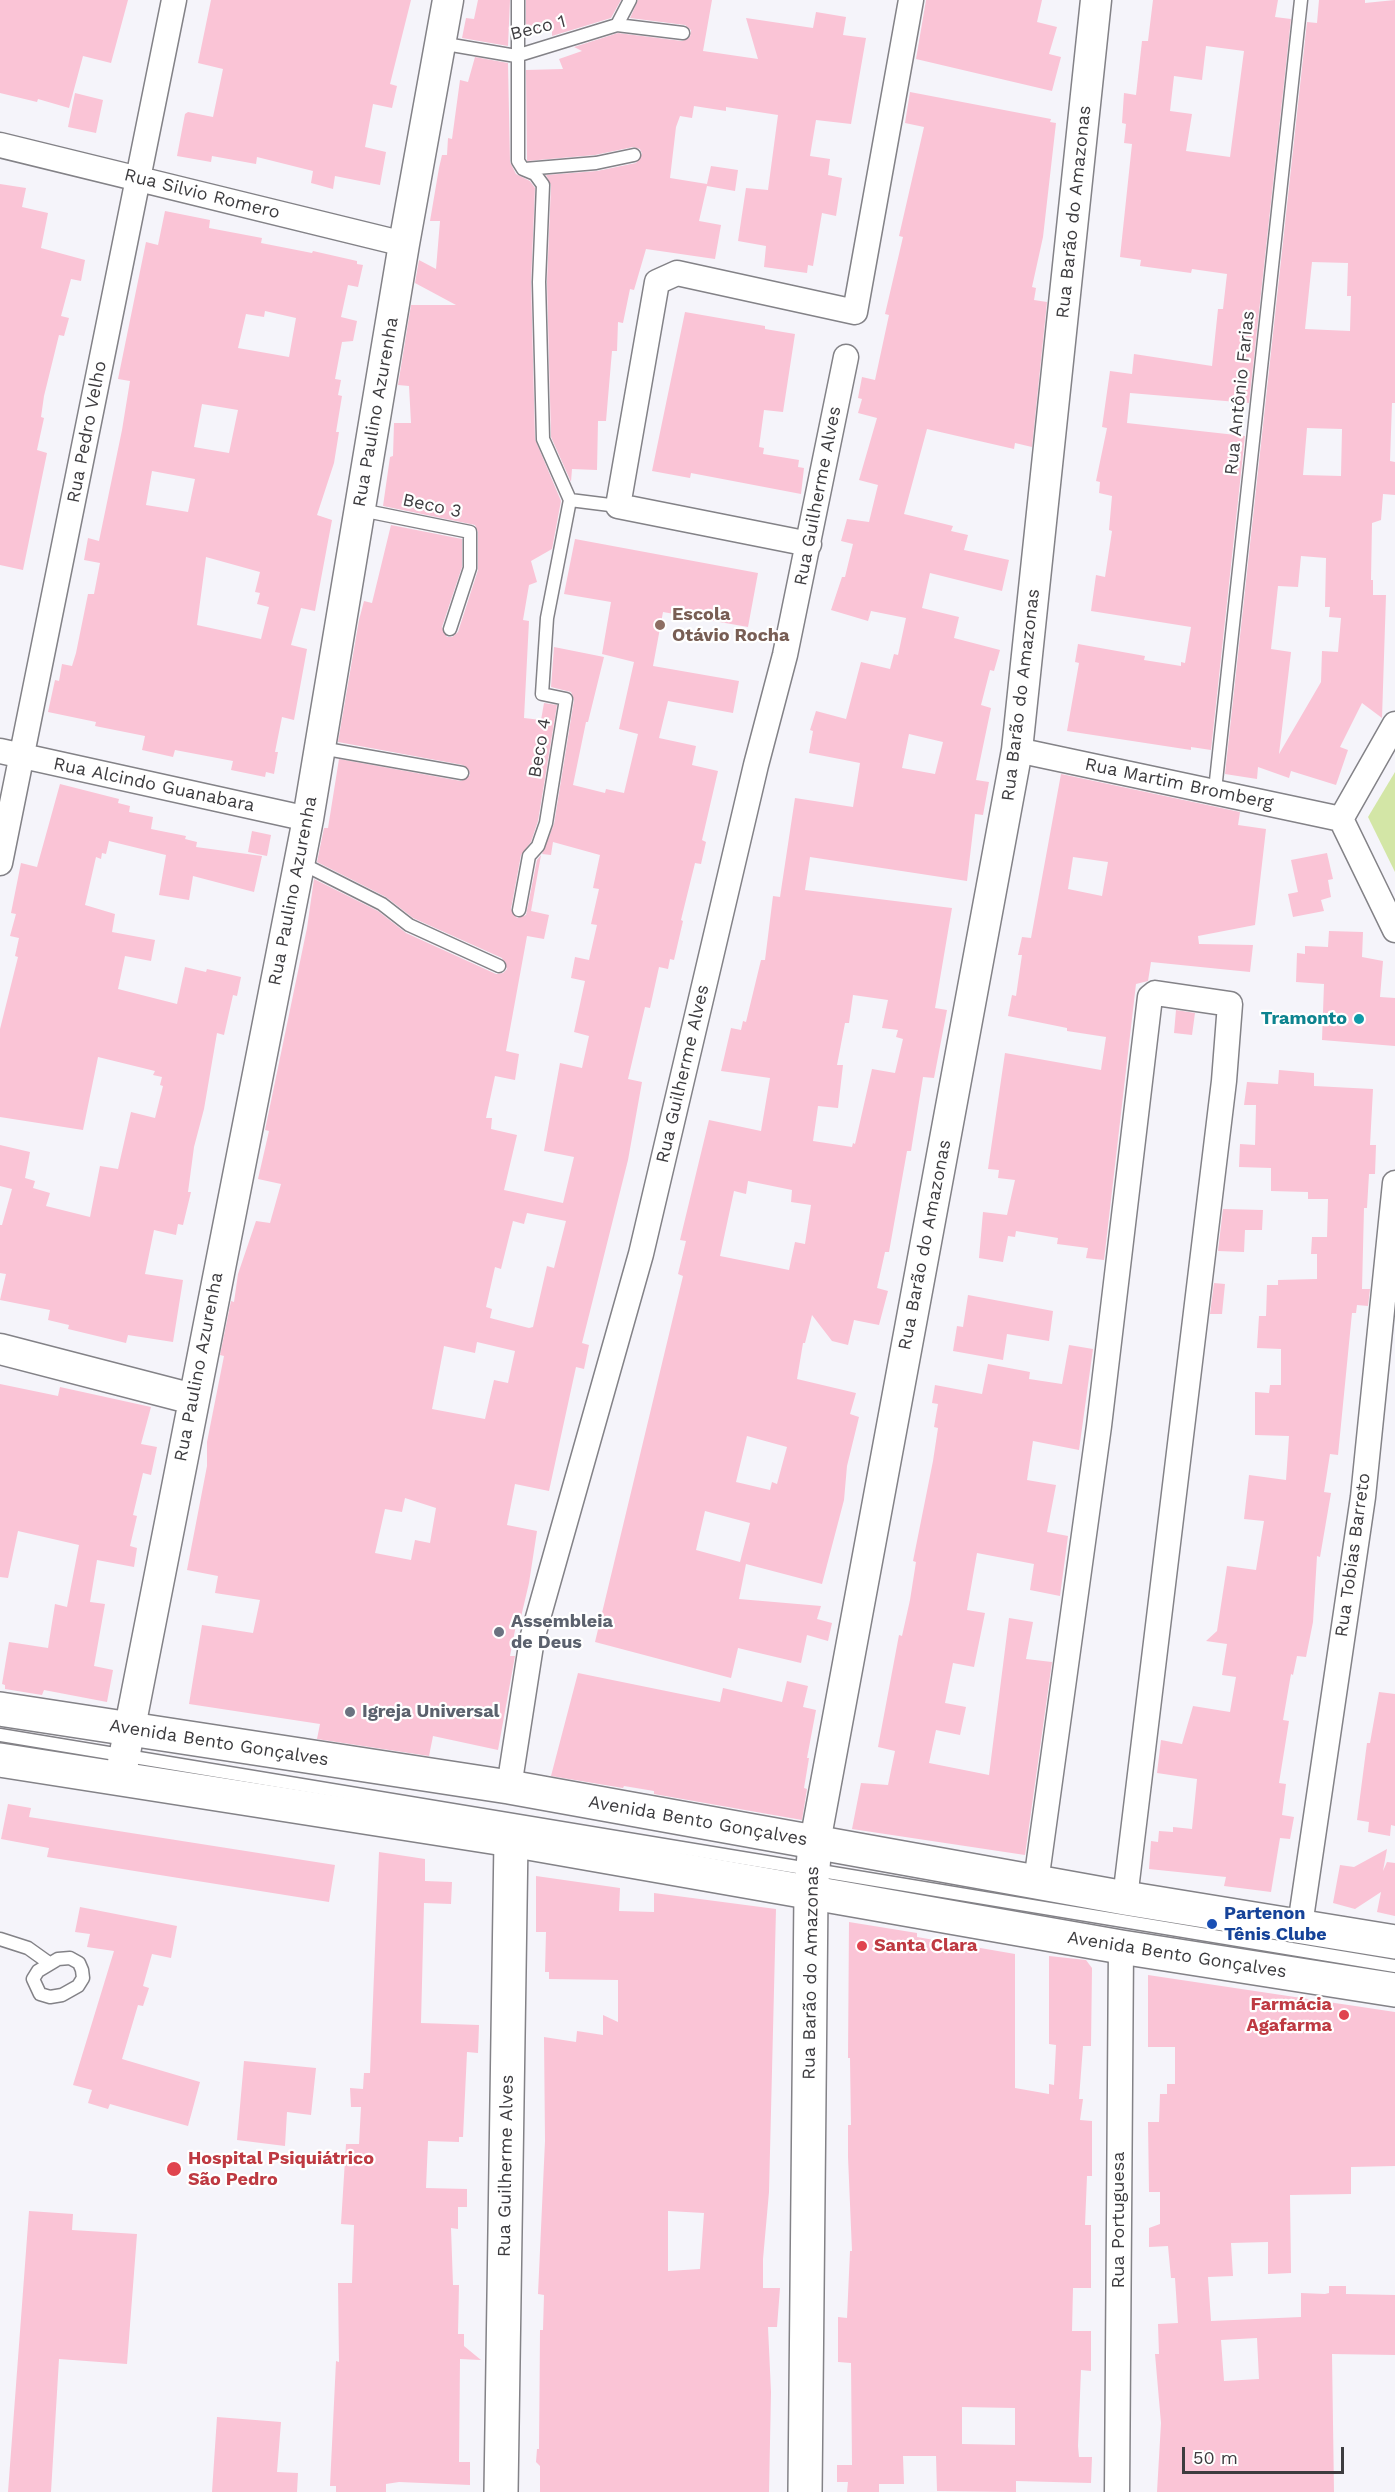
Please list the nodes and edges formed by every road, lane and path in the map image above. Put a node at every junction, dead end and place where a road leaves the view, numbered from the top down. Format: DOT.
graph roads {
  1 [pos="174,0"];
  2 [pos="448,0"];
  3 [pos="518,0"];
  4 [pos="630,0"];
  5 [pos="911,0"];
  6 [pos="1096,0"];
  7 [pos="1301,0"];
  8 [pos="617,25"];
  9 [pos="683,33"];
  10 [pos="440,43"];
  11 [pos="516,56"];
  12 [pos="0,145"];
  13 [pos="634,155"];
  14 [pos="523,169"];
  15 [pos="137,177"];
  16 [pos="404,244"];
  17 [pos="846,357"];
  18 [pos="570,500"];
  19 [pos="618,506"];
  20 [pos="359,510"];
  21 [pos="809,544"];
  22 [pos="450,629"];
  23 [pos="1395,724"];
  24 [pos="320,747"];
  25 [pos="1017,750"];
  26 [pos="12,754"];
  27 [pos="462,772"];
  28 [pos="1215,790"];
  29 [pos="308,819"];
  30 [pos="1341,819"];
  31 [pos="299,862"];
  32 [pos="0,863"];
  33 [pos="519,910"];
  34 [pos="1395,930"];
  35 [pos="499,966"];
  36 [pos="1395,1183"];
  37 [pos="0,1350"];
  38 [pos="193,1399"];
  39 [pos="0,1709"];
  40 [pos="0,1725"];
  41 [pos="0,1735"];
  42 [pos="0,1745"];
  43 [pos="124,1754"];
  44 [pos="0,1760"];
  45 [pos="509,1788"];
  46 [pos="511,1839"];
  47 [pos="813,1867"];
  48 [pos="1036,1881"];
  49 [pos="1117,1921"];
  50 [pos="1300,1925"];
  51 [pos="0,1939"];
  52 [pos="1395,1942"];
  53 [pos="50,1963"];
  54 [pos="1395,1966"];
  55 [pos="1395,1990"];
  56 [pos="501,2492"];
  57 [pos="805,2492"];
  58 [pos="1117,2492"];
  1 -- 15 [label="street, Rua Pedro Velho"];
  2 -- 10 [label="street, Rua Paulino Azurenha"];
  3 -- 11 [label="lane"];
  4 -- 8 [label="lane"];
  5 -- 19 [label="street"];
  6 -- 25 [label="street, Rua Barão do Amazonas"];
  7 -- 28 [label="lane, Rua Antônio Farias"];
  8 -- 9 [label="lane"];
  8 -- 11 [label="lane, Beco 1"];
  10 -- 11 [label="lane, Beco 1"];
  10 -- 16 [label="street, Rua Paulino Azurenha"];
  11 -- 14 [label="lane"];
  12 -- 15 [label="street, Rua Silvio Romero"];
  13 -- 14 [label="lane"];
  14 -- 18 [label="lane"];
  15 -- 16 [label="street, Rua Silvio Romero"];
  15 -- 26 [label="street, Rua Pedro Velho"];
  16 -- 20 [label="street, Rua Paulino Azurenha"];
  17 -- 21 [label="street, Rua Guilherme Alves"];
  18 -- 19 [label="lane"];
  18 -- 33 [label="lane, Beco 4"];
  19 -- 21 [label="street"];
  20 -- 22 [label="lane, Beco 3"];
  20 -- 24 [label="street, Rua Paulino Azurenha"];
  21 -- 45 [label="street, Rua Guilherme Alves"];
  23 -- 30 [label="street"];
  24 -- 27 [label="lane"];
  24 -- 29 [label="street, Rua Paulino Azurenha"];
  25 -- 28 [label="street, Rua Martim Bromberg"];
  25 -- 47 [label="street, Rua Barão do Amazonas"];
  26 -- 29 [label="street, Rua Alcindo Guanabara"];
  26 -- 32 [label="street, Rua Pedro Velho"];
  28 -- 30 [label="street, Rua Martim Bromberg"];
  29 -- 31 [label="street, Rua Paulino Azurenha"];
  30 -- 34 [label="street"];
  31 -- 35 [label="lane"];
  31 -- 38 [label="street, Rua Paulino Azurenha"];
  36 -- 50 [label="street, Rua Tobias Barreto"];
  37 -- 38 [label="street"];
  38 -- 43 [label="street, Rua Paulino Azurenha"];
  39 -- 43 [label="main road, Avenida Bento Gonçalves"];
  40 -- 43 [label="lane"];
  41 -- 43 [label="lane"];
  42 -- 43 [label="lane"];
  43 -- 44 [label="main road, Avenida Bento Gonçalves"];
  43 -- 45 [label="main road, Avenida Bento Gonçalves"];
  43 -- 46 [label="main road, Avenida Bento Gonçalves"];
  43 -- 47 [label="lane"];
  45 -- 47 [label="main road, Avenida Bento Gonçalves"];
  46 -- 47 [label="main road, Avenida Bento Gonçalves"];
  46 -- 56 [label="main road, Rua Guilherme Alves"];
  47 -- 48 [label="main road, Avenida Bento Gonçalves"];
  47 -- 49 [label="main road, Avenida Bento Gonçalves"];
  47 -- 49 [label="lane"];
  47 -- 57 [label="main road, Rua Barão do Amazonas"];
  48 -- 49 [label="main road, Avenida Bento Gonçalves"];
  48 -- 49 [label="street, Rua Portuguesa"];
  49 -- 50 [label="main road, Avenida Bento Gonçalves"];
  49 -- 54 [label="lane"];
  49 -- 55 [label="main road, Avenida Bento Gonçalves"];
  49 -- 58 [label="street, Rua Portuguesa"];
  50 -- 52 [label="main road, Avenida Bento Gonçalves"];
  51 -- 53 [label="lane"];
}
